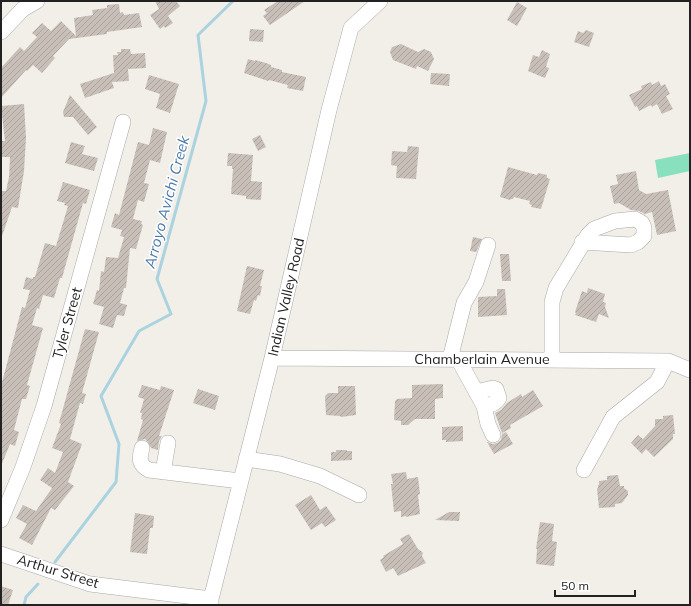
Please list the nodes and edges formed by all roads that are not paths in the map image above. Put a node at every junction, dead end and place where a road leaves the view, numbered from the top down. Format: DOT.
graph roads {
  1 [pos="37,1"];
  2 [pos="380,1"];
  3 [pos="1,32"];
  4 [pos="123,122"];
  5 [pos="582,242"];
  6 [pos="488,245"];
  7 [pos="272,358"];
  8 [pos="454,359"];
  9 [pos="552,360"];
  10 [pos="668,361"];
  11 [pos="690,370"];
  12 [pos="493,435"];
  13 [pos="168,443"];
  14 [pos="142,448"];
  15 [pos="246,459"];
  16 [pos="584,470"];
  17 [pos="163,472"];
  18 [pos="240,481"];
  19 [pos="359,495"];
  20 [pos="1,520"];
  21 [pos="1,554"];
  22 [pos="211,602"];
  1 -- 3 [label="street"];
  2 -- 7 [label="street, Indian Valley Road"];
  4 -- 20 [label="street, Tyler Street"];
  5 -- 9 [label="street"];
  6 -- 8 [label="street"];
  7 -- 8 [label="street, Chamberlain Avenue"];
  7 -- 15 [label="street, Indian Valley Road"];
  8 -- 9 [label="street, Chamberlain Avenue"];
  8 -- 12 [label="street"];
  9 -- 10 [label="street, Chamberlain Avenue"];
  10 -- 11 [label="street, Chamberlain Avenue"];
  10 -- 16 [label="street"];
  13 -- 17 [label="street"];
  14 -- 17 [label="street"];
  15 -- 18 [label="street, Indian Valley Road"];
  15 -- 19 [label="street"];
  17 -- 18 [label="street"];
  18 -- 22 [label="street, Indian Valley Road"];
  21 -- 22 [label="street, Arthur Street"];
}
